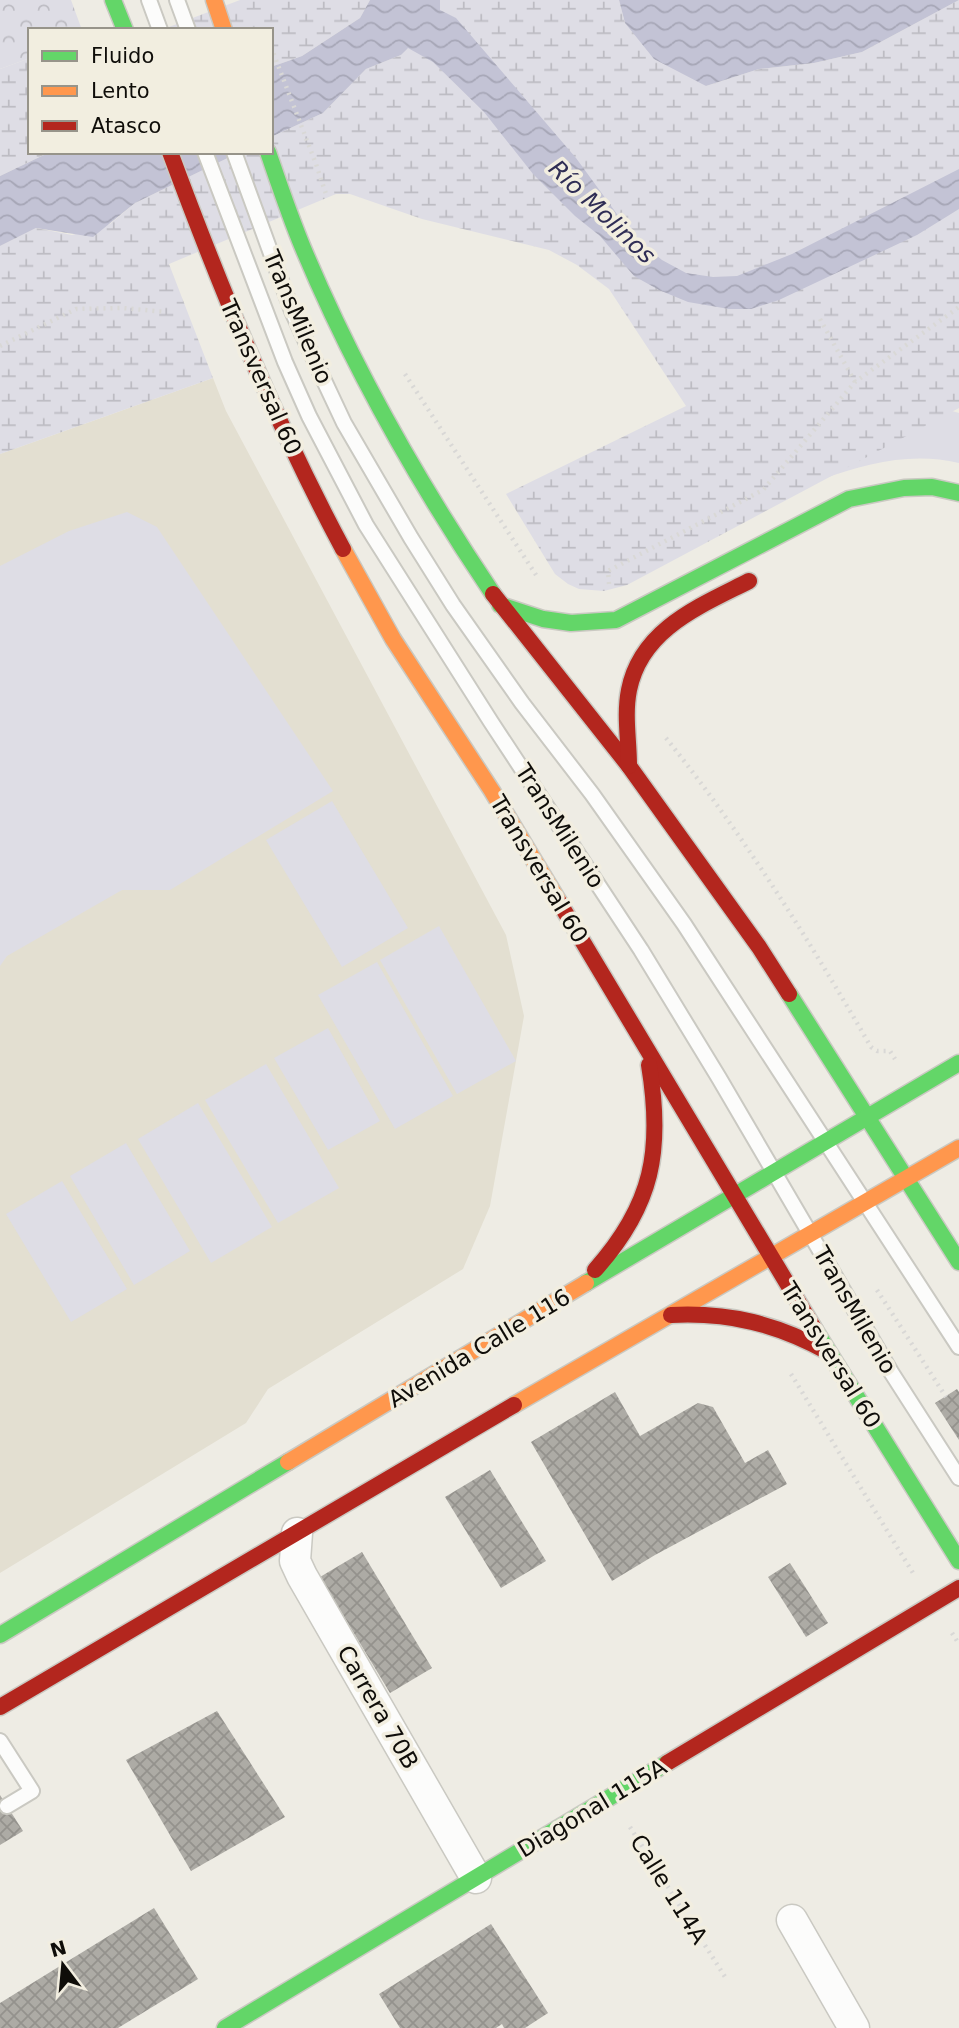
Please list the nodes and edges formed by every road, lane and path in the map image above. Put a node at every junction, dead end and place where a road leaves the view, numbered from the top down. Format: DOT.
graph roads {
  1 [pos="113,0"];
  2 [pos="149,0"];
  3 [pos="214,0"];
  4 [pos="178,3"];
  5 [pos="124,28"];
  6 [pos="159,28"];
  7 [pos="187,28"];
  8 [pos="223,28"];
  9 [pos="273,52"];
  10 [pos="171,154"];
  11 [pos="206,154"];
  12 [pos="234,154"];
  13 [pos="269,154"];
  14 [pos="328,202"];
  15 [pos="959,307"];
  16 [pos="166,312"];
  17 [pos="820,319"];
  18 [pos="0,346"];
  19 [pos="855,382"];
  20 [pos="959,493"];
  21 [pos="608,571"];
  22 [pos="766,571"];
  23 [pos="500,605"];
  24 [pos="629,766"];
  25 [pos="634,1027"];
  26 [pos="959,1063"];
  27 [pos="867,1118"];
  28 [pos="827,1142"];
  29 [pos="959,1148"];
  30 [pos="775,1173"];
  31 [pos="905,1179"];
  32 [pos="735,1197"];
  33 [pos="864,1202"];
  34 [pos="810,1233"];
  35 [pos="771,1256"];
  36 [pos="959,1262"];
  37 [pos="576,1289"];
  38 [pos="877,1290"];
  39 [pos="665,1316"];
  40 [pos="959,1347"];
  41 [pos="828,1352"];
  42 [pos="787,1367"];
  43 [pos="946,1397"];
  44 [pos="959,1478"];
  45 [pos="297,1532"];
  46 [pos="959,1561"];
  47 [pos="959,1588"];
  48 [pos="932,1604"];
  49 [pos="0,1635"];
  50 [pos="959,1644"];
  51 [pos="0,1707"];
  52 [pos="0,1741"];
  53 [pos="611,1797"];
  54 [pos="7,1806"];
  55 [pos="476,1878"];
  56 [pos="792,1920"];
  57 [pos="727,1980"];
  58 [pos="846,2025"];
  59 [pos="225,2028"];
  1 -- 5 [label="main road"];
  2 -- 6 [label="lane"];
  3 -- 8 [label="main road"];
  4 -- 7 [label="lane"];
  9 -- 14 [label="path"];
  10 -- 25 [label="main road, Transversal 60"];
  11 -- 30 [label="lane, TransMilenio"];
  12 -- 28 [label="lane, TransMilenio"];
  13 -- 23 [label="main road"];
  15 -- 19 [label="path"];
  16 -- 18 [label="path"];
  17 -- 19 [label="path"];
  19 -- 21 [label="path"];
  20 -- 23 [label="main road"];
  22 -- 24 [label="main road"];
  23 -- 24 [label="main road"];
  24 -- 27 [label="main road"];
  25 -- 32 [label="main road, Transversal 60"];
  25 -- 37 [label="main road"];
  26 -- 27 [label="main road, Avenida Calle 116"];
  27 -- 28 [label="main road, Avenida Calle 116"];
  27 -- 31 [label="main road"];
  28 -- 30 [label="main road, Avenida Calle 116"];
  28 -- 33 [label="lane, TransMilenio"];
  29 -- 31 [label="main road"];
  30 -- 32 [label="main road, Avenida Calle 116"];
  30 -- 34 [label="lane, TransMilenio"];
  31 -- 33 [label="main road"];
  31 -- 36 [label="main road"];
  32 -- 35 [label="main road, Transversal 60"];
  32 -- 37 [label="main road, Avenida Calle 116"];
  33 -- 34 [label="main road"];
  33 -- 40 [label="lane, TransMilenio"];
  34 -- 35 [label="main road"];
  34 -- 44 [label="lane, TransMilenio"];
  35 -- 39 [label="main road"];
  35 -- 41 [label="main road, Transversal 60"];
  37 -- 49 [label="main road, Avenida Calle 116"];
  38 -- 43 [label="path"];
  39 -- 41 [label="main road"];
  39 -- 45 [label="main road"];
  41 -- 46 [label="main road, Transversal 60"];
  42 -- 48 [label="path"];
  45 -- 51 [label="main road"];
  45 -- 55 [label="street, Carrera 70B"];
  47 -- 48 [label="main road, Diagonal 115A"];
  48 -- 50 [label="path"];
  48 -- 53 [label="main road, Diagonal 115A"];
  52 -- 54 [label="lane"];
  53 -- 55 [label="main road, Diagonal 115A"];
  53 -- 57 [label="path, Calle 114A"];
  55 -- 59 [label="main road, Diagonal 115A"];
  56 -- 58 [label="street"];
}
